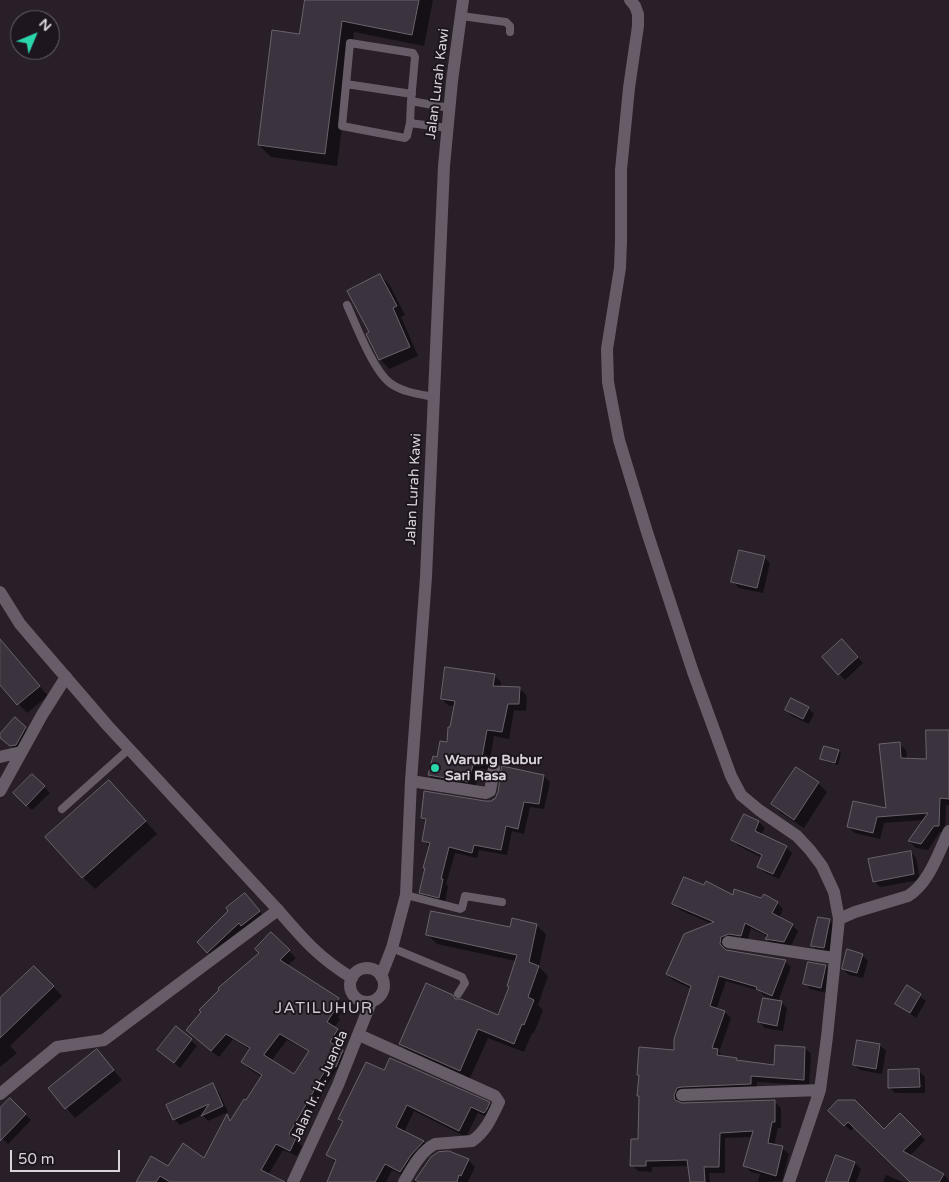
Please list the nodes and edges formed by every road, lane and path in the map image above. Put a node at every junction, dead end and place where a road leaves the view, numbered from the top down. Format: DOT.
graph roads {
  1 [pos="463,0"];
  2 [pos="630,0"];
  3 [pos="461,16"];
  4 [pos="510,32"];
  5 [pos="346,84"];
  6 [pos="411,97"];
  7 [pos="449,108"];
  8 [pos="410,123"];
  9 [pos="447,128"];
  10 [pos="347,305"];
  11 [pos="434,398"];
  12 [pos="0,592"];
  13 [pos="66,677"];
  14 [pos="130,749"];
  15 [pos="21,752"];
  16 [pos="0,757"];
  17 [pos="494,768"];
  18 [pos="411,781"];
  19 [pos="0,791"];
  20 [pos="62,809"];
  21 [pos="949,831"];
  22 [pos="406,895"];
  23 [pos="502,902"];
  24 [pos="278,910"];
  25 [pos="839,919"];
  26 [pos="728,942"];
  27 [pos="392,948"];
  28 [pos="834,958"];
  29 [pos="381,976"];
  30 [pos="352,978"];
  31 [pos="458,994"];
  32 [pos="371,1002"];
  33 [pos="359,1035"];
  34 [pos="820,1090"];
  35 [pos="0,1094"];
  36 [pos="682,1095"];
  37 [pos="293,1182"];
  38 [pos="404,1182"];
  39 [pos="789,1182"];
  1 -- 3 [label="street, Jalan Lurah Kawi"];
  2 -- 25 [label="street"];
  3 -- 4 [label="lane"];
  3 -- 7 [label="street, Jalan Lurah Kawi"];
  5 -- 6 [label="lane"];
  5 -- 6 [label="lane"];
  5 -- 8 [label="lane"];
  6 -- 7 [label="lane"];
  6 -- 8 [label="lane"];
  7 -- 9 [label="street, Jalan Lurah Kawi"];
  8 -- 9 [label="lane"];
  9 -- 11 [label="street, Jalan Lurah Kawi"];
  10 -- 11 [label="lane"];
  11 -- 18 [label="street, Jalan Lurah Kawi"];
  12 -- 13 [label="street"];
  13 -- 14 [label="street"];
  13 -- 15 [label="street"];
  14 -- 20 [label="lane"];
  14 -- 24 [label="street"];
  15 -- 16 [label="street"];
  15 -- 19 [label="street"];
  17 -- 18 [label="street"];
  18 -- 22 [label="street, Jalan Lurah Kawi"];
  21 -- 25 [label="street"];
  22 -- 23 [label="lane"];
  22 -- 27 [label="street, Jalan Lurah Kawi"];
  24 -- 30 [label="street"];
  24 -- 35 [label="street"];
  25 -- 28 [label="street"];
  26 -- 28 [label="street"];
  27 -- 29 [label="street, Jalan Lurah Kawi"];
  27 -- 31 [label="lane"];
  28 -- 34 [label="street"];
  29 -- 30 [label="street"];
  29 -- 32 [label="street"];
  30 -- 32 [label="street"];
  32 -- 33 [label="street, Jalan Ir. H. Juanda"];
  33 -- 37 [label="street, Jalan Ir. H. Juanda"];
  33 -- 38 [label="street"];
  34 -- 36 [label="street"];
  34 -- 39 [label="street"];
}
